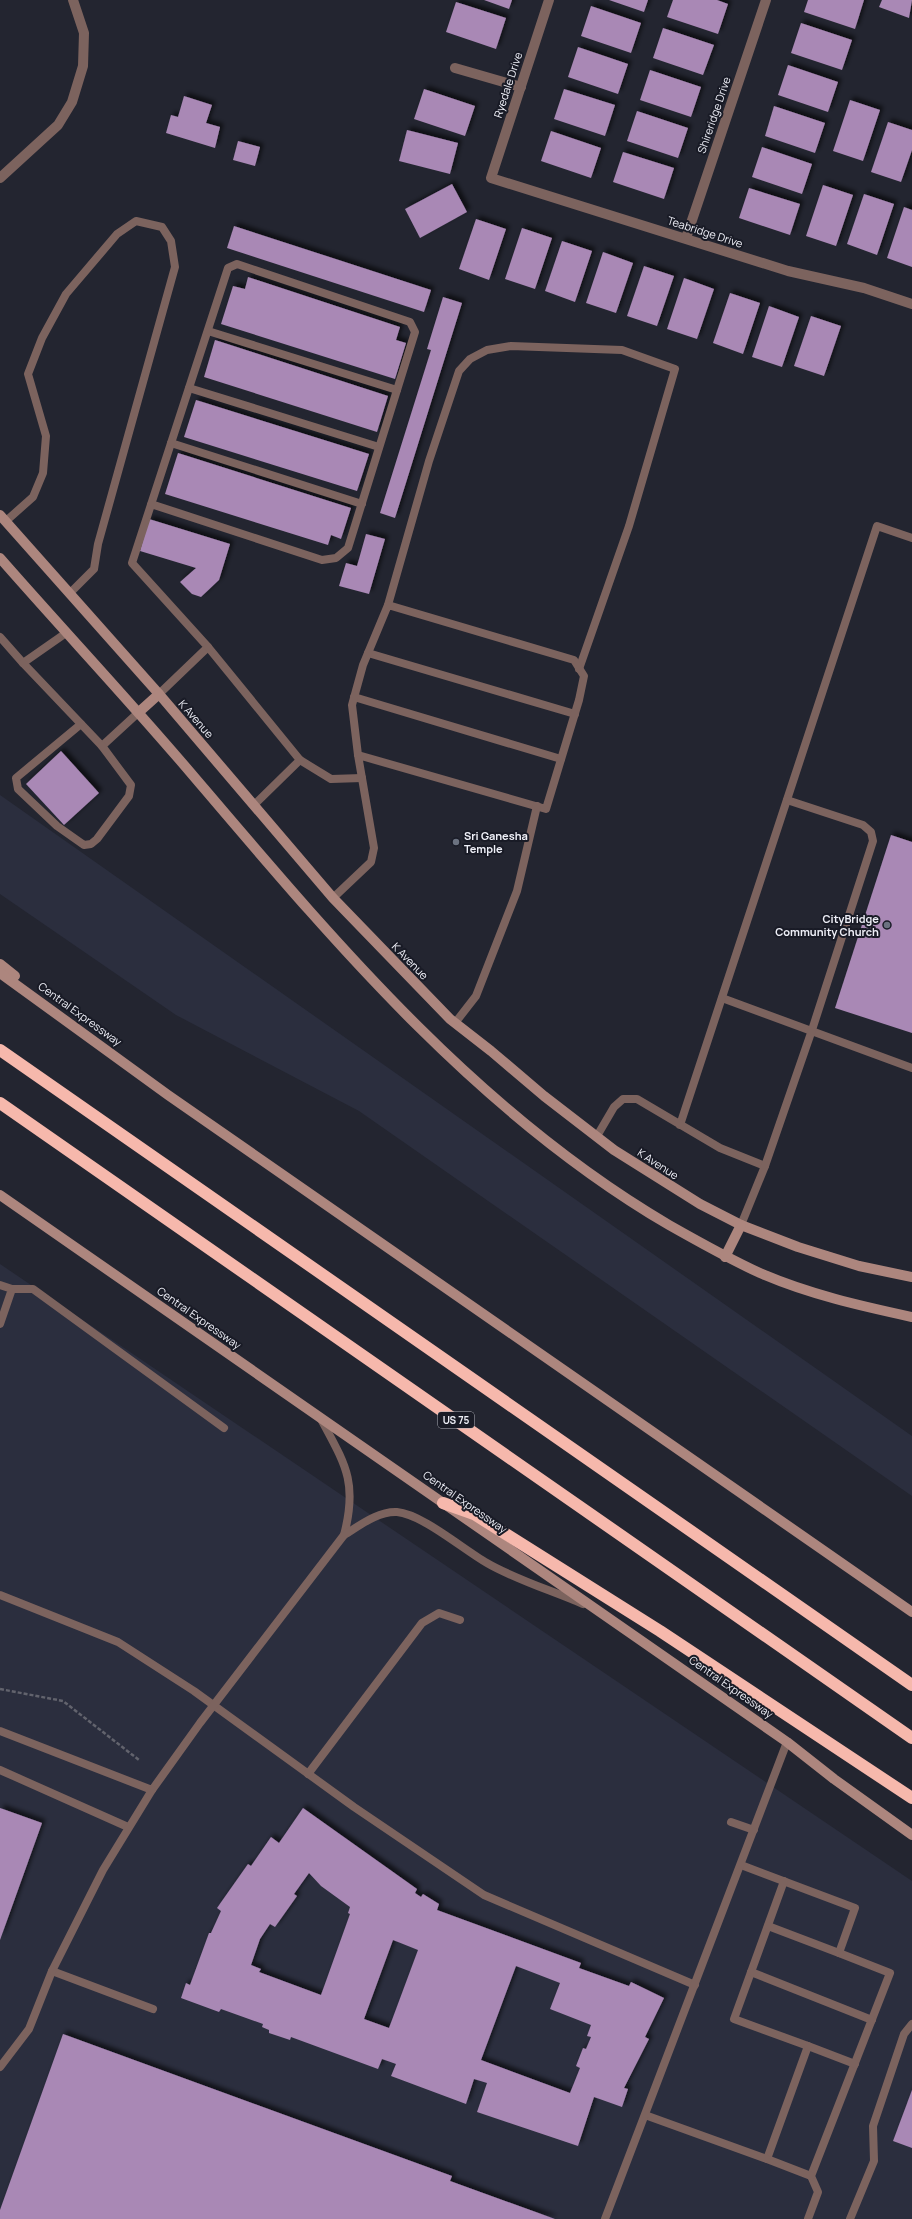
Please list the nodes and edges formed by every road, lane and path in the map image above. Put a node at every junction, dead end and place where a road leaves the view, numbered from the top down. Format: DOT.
graph roads {
  1 [pos="73,0"];
  2 [pos="549,0"];
  3 [pos="766,0"];
  4 [pos="455,68"];
  5 [pos="521,87"];
  6 [pos="0,178"];
  7 [pos="491,178"];
  8 [pos="686,238"];
  9 [pos="912,304"];
  10 [pos="208,331"];
  11 [pos="189,388"];
  12 [pos="397,390"];
  13 [pos="171,443"];
  14 [pos="379,447"];
  15 [pos="151,504"];
  16 [pos="362,504"];
  17 [pos="2,521"];
  18 [pos="912,538"];
  19 [pos="0,558"];
  20 [pos="70,594"];
  21 [pos="388,605"];
  22 [pos="66,633"];
  23 [pos="0,637"];
  24 [pos="208,647"];
  25 [pos="368,653"];
  26 [pos="23,663"];
  27 [pos="579,669"];
  28 [pos="159,694"];
  29 [pos="354,697"];
  30 [pos="139,712"];
  31 [pos="575,714"];
  32 [pos="81,724"];
  33 [pos="102,746"];
  34 [pos="358,755"];
  35 [pos="561,759"];
  36 [pos="300,760"];
  37 [pos="362,778"];
  38 [pos="787,800"];
  39 [pos="254,805"];
  40 [pos="537,806"];
  41 [pos="333,898"];
  42 [pos="0,964"];
  43 [pos="0,973"];
  44 [pos="722,998"];
  45 [pos="455,1023"];
  46 [pos="73,1025"];
  47 [pos="812,1030"];
  48 [pos="0,1050"];
  49 [pos="912,1068"];
  50 [pos="0,1103"];
  51 [pos="680,1125"];
  52 [pos="597,1136"];
  53 [pos="765,1166"];
  54 [pos="0,1195"];
  55 [pos="741,1225"];
  56 [pos="725,1257"];
  57 [pos="912,1277"];
  58 [pos="0,1285"];
  59 [pos="12,1289"];
  60 [pos="912,1317"];
  61 [pos="0,1324"];
  62 [pos="321,1419"];
  63 [pos="224,1428"];
  64 [pos="443,1503"];
  65 [pos="344,1534"];
  66 [pos="0,1595"];
  67 [pos="597,1610"];
  68 [pos="912,1612"];
  69 [pos="460,1620"];
  70 [pos="912,1685"];
  71 [pos="0,1689"];
  72 [pos="213,1705"];
  73 [pos="0,1732"];
  74 [pos="912,1738"];
  75 [pos="787,1742"];
  76 [pos="139,1760"];
  77 [pos="0,1770"];
  78 [pos="308,1774"];
  79 [pos="152,1790"];
  80 [pos="912,1798"];
  81 [pos="731,1822"];
  82 [pos="128,1827"];
  83 [pos="754,1830"];
  84 [pos="912,1835"];
  85 [pos="741,1865"];
  86 [pos="784,1881"];
  87 [pos="768,1926"];
  88 [pos="838,1953"];
  89 [pos="52,1971"];
  90 [pos="751,1972"];
  91 [pos="695,1985"];
  92 [pos="153,2009"];
  93 [pos="872,2020"];
  94 [pos="912,2024"];
  95 [pos="808,2046"];
  96 [pos="854,2064"];
  97 [pos="0,2067"];
  98 [pos="645,2115"];
  99 [pos="767,2158"];
  100 [pos="811,2176"];
  101 [pos="605,2219"];
  102 [pos="808,2219"];
  103 [pos="850,2219"];
  1 -- 6 [label="street"];
  2 -- 5 [label="street, Ryedale Drive"];
  3 -- 8 [label="street, Shireridge Drive"];
  4 -- 5 [label="street"];
  5 -- 7 [label="street, Ryedale Drive"];
  7 -- 8 [label="street, Teabridge Drive"];
  8 -- 9 [label="street, Teabridge Drive"];
  10 -- 11 [label="lane"];
  10 -- 12 [label="lane"];
  10 -- 12 [label="lane"];
  11 -- 13 [label="lane"];
  11 -- 14 [label="lane"];
  12 -- 14 [label="lane"];
  13 -- 15 [label="lane"];
  13 -- 16 [label="lane"];
  14 -- 16 [label="lane"];
  15 -- 16 [label="lane"];
  15 -- 24 [label="lane"];
  17 -- 20 [label="main road, K Avenue"];
  17 -- 20 [label="lane"];
  18 -- 38 [label="lane"];
  19 -- 22 [label="main road"];
  20 -- 28 [label="main road, K Avenue"];
  21 -- 25 [label="lane"];
  21 -- 27 [label="lane"];
  21 -- 27 [label="lane"];
  22 -- 26 [label="lane"];
  22 -- 30 [label="main road"];
  23 -- 26 [label="lane"];
  24 -- 28 [label="lane"];
  24 -- 36 [label="lane"];
  25 -- 29 [label="lane"];
  25 -- 31 [label="lane"];
  26 -- 32 [label="lane"];
  27 -- 31 [label="lane"];
  28 -- 30 [label="main road"];
  28 -- 39 [label="main road, K Avenue"];
  29 -- 34 [label="lane"];
  29 -- 35 [label="lane"];
  30 -- 33 [label="lane"];
  30 -- 56 [label="main road"];
  31 -- 35 [label="lane"];
  32 -- 33 [label="lane"];
  32 -- 33 [label="lane"];
  34 -- 37 [label="lane"];
  34 -- 40 [label="lane"];
  35 -- 40 [label="lane"];
  36 -- 37 [label="lane"];
  36 -- 39 [label="lane"];
  37 -- 41 [label="lane"];
  38 -- 44 [label="lane"];
  38 -- 47 [label="lane"];
  39 -- 41 [label="main road, K Avenue"];
  40 -- 45 [label="lane"];
  41 -- 45 [label="main road, K Avenue"];
  42 -- 46 [label="main road"];
  43 -- 46 [label="main road, Central Expressway"];
  44 -- 47 [label="lane"];
  44 -- 51 [label="lane"];
  45 -- 52 [label="main road, K Avenue"];
  46 -- 68 [label="main road, Central Expressway"];
  47 -- 49 [label="lane"];
  47 -- 53 [label="lane"];
  48 -- 70 [label="highway"];
  50 -- 74 [label="highway, US 75"];
  51 -- 52 [label="lane"];
  51 -- 53 [label="lane"];
  52 -- 55 [label="main road, K Avenue"];
  53 -- 55 [label="lane"];
  54 -- 62 [label="main road, Central Expressway"];
  55 -- 56 [label="main road"];
  55 -- 57 [label="main road, K Avenue"];
  56 -- 60 [label="main road"];
  58 -- 59 [label="lane"];
  59 -- 61 [label="lane"];
  59 -- 63 [label="lane"];
  62 -- 64 [label="main road, Central Expressway"];
  62 -- 65 [label="lane"];
  64 -- 67 [label="main road, Central Expressway"];
  64 -- 80 [label="highway"];
  65 -- 67 [label="lane"];
  65 -- 72 [label="lane"];
  66 -- 72 [label="lane"];
  67 -- 75 [label="main road, Central Expressway"];
  69 -- 78 [label="lane"];
  71 -- 76 [label="path"];
  72 -- 78 [label="lane"];
  72 -- 79 [label="lane"];
  73 -- 79 [label="lane"];
  75 -- 83 [label="lane"];
  75 -- 84 [label="main road, Central Expressway"];
  77 -- 82 [label="lane"];
  78 -- 91 [label="lane"];
  79 -- 82 [label="lane"];
  81 -- 83 [label="lane"];
  82 -- 89 [label="lane"];
  83 -- 85 [label="lane"];
  85 -- 86 [label="lane"];
  85 -- 91 [label="lane"];
  86 -- 87 [label="lane"];
  86 -- 88 [label="lane"];
  87 -- 88 [label="lane"];
  87 -- 90 [label="lane"];
  88 -- 93 [label="lane"];
  89 -- 92 [label="lane"];
  89 -- 97 [label="lane"];
  90 -- 93 [label="lane"];
  90 -- 95 [label="lane"];
  91 -- 98 [label="lane"];
  93 -- 96 [label="lane"];
  94 -- 103 [label="lane"];
  95 -- 96 [label="lane"];
  95 -- 99 [label="lane"];
  96 -- 100 [label="lane"];
  98 -- 99 [label="lane"];
  98 -- 101 [label="lane"];
  99 -- 100 [label="lane"];
  100 -- 102 [label="lane"];
}
